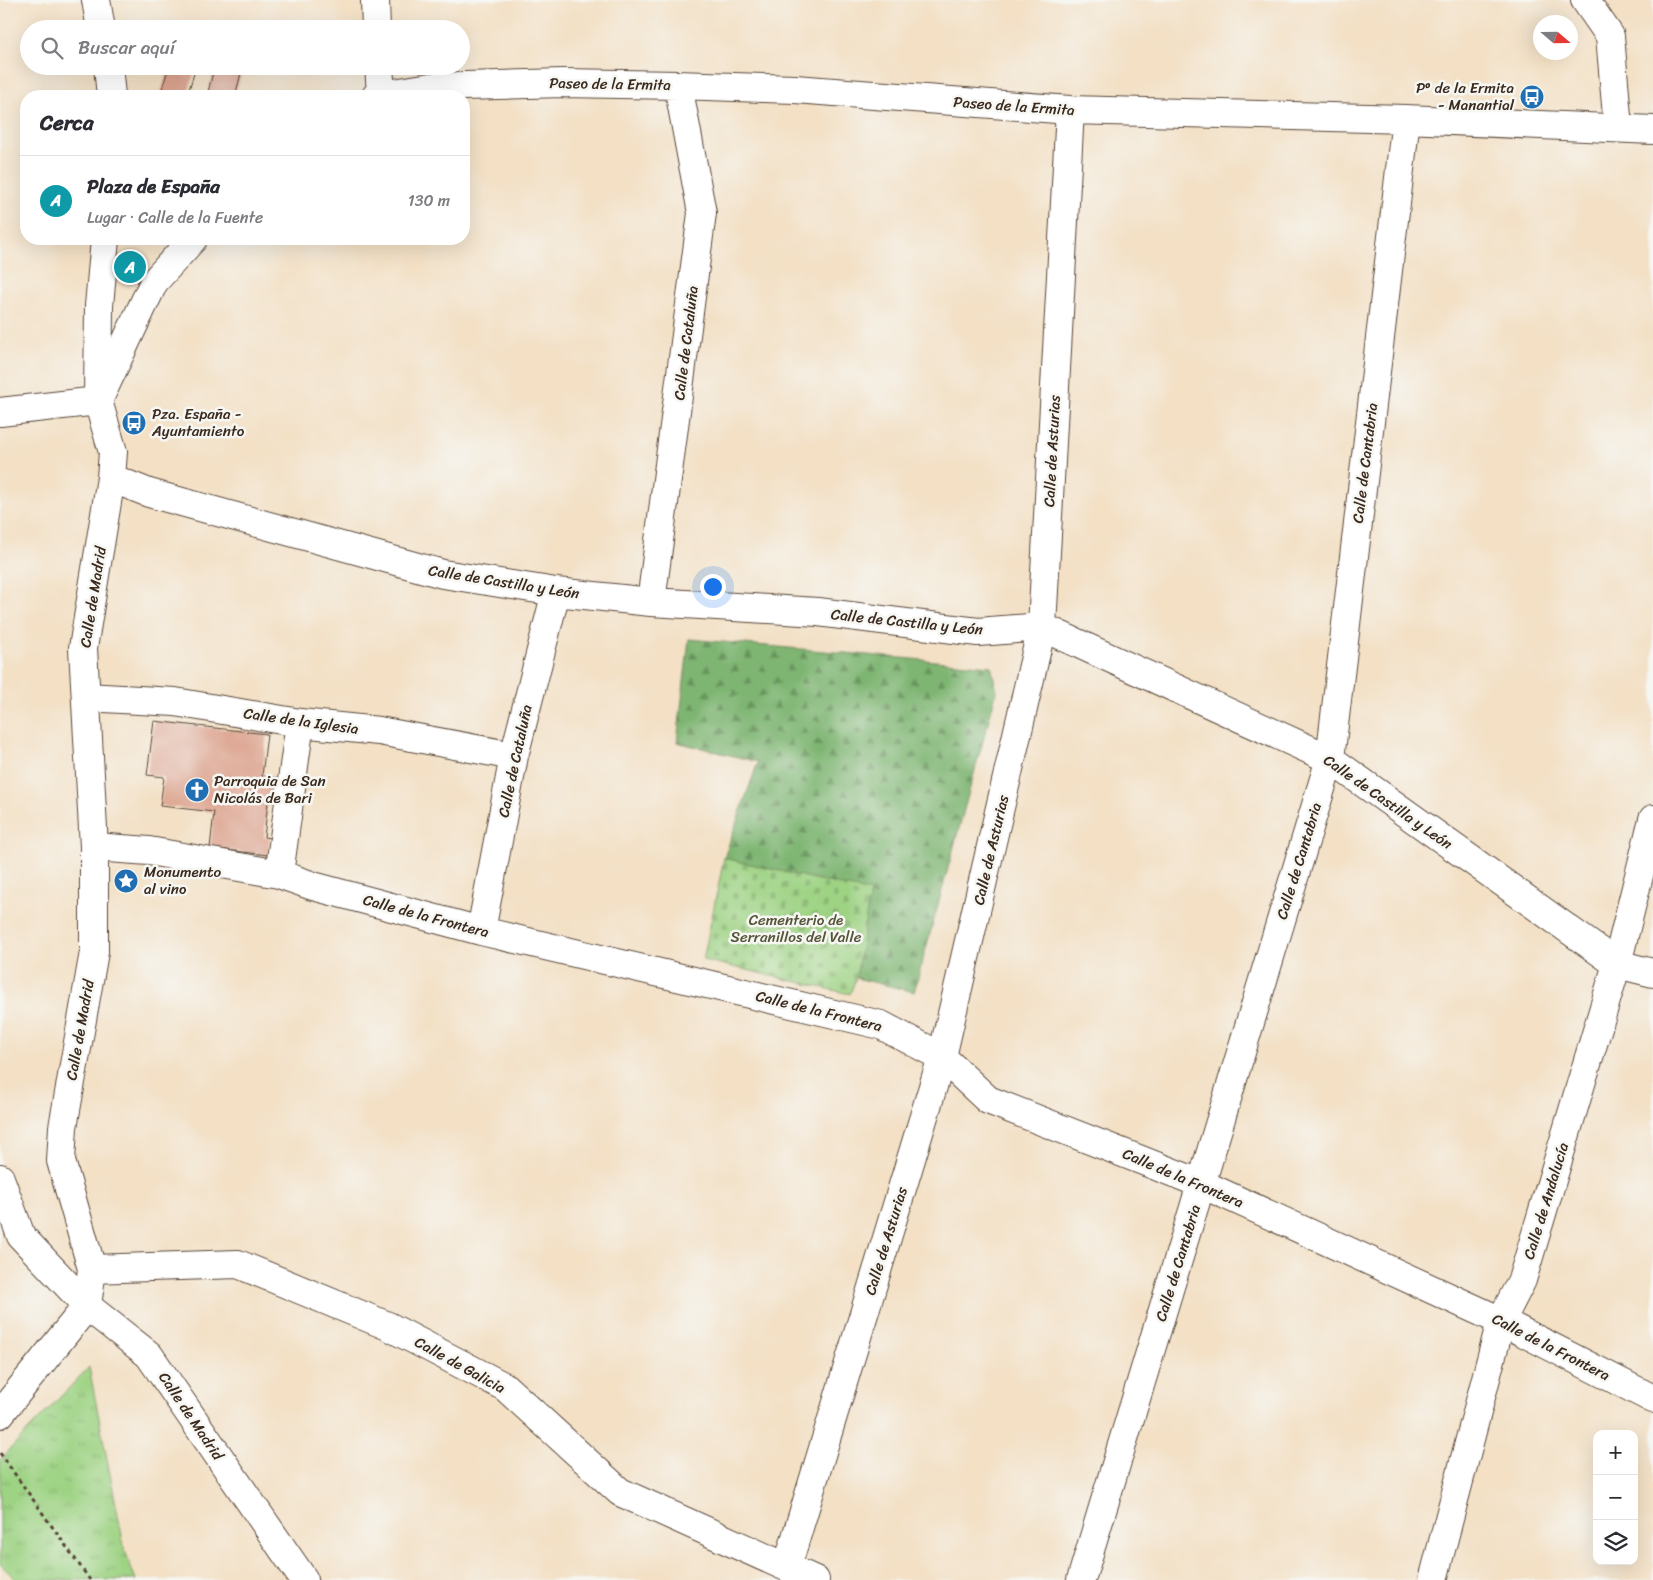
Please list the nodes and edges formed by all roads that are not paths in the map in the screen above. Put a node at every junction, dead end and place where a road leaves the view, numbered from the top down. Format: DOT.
graph roads {
  1 [pos="96,0"];
  2 [pos="375,0"];
  3 [pos="1584,0"];
  4 [pos="99,20"];
  5 [pos="376,20"];
  6 [pos="109,75"];
  7 [pos="379,75"];
  8 [pos="678,85"];
  9 [pos="110,90"];
  10 [pos="379,90"];
  11 [pos="417,90"];
  12 [pos="1070,110"];
  13 [pos="1406,119"];
  14 [pos="1618,128"];
  15 [pos="1653,130"];
  16 [pos="105,245"];
  17 [pos="188,245"];
  18 [pos="98,401"];
  19 [pos="0,412"];
  20 [pos="111,478"];
  21 [pos="556,592"];
  22 [pos="652,602"];
  23 [pos="1042,627"];
  24 [pos="86,697"];
  25 [pos="300,723"];
  26 [pos="514,756"];
  27 [pos="1330,759"];
  28 [pos="1653,819"];
  29 [pos="94,847"];
  30 [pos="279,874"];
  31 [pos="481,931"];
  32 [pos="1617,964"];
  33 [pos="1653,973"];
  34 [pos="942,1057"];
  35 [pos="0,1178"];
  36 [pos="1202,1184"];
  37 [pos="92,1269"];
  38 [pos="87,1306"];
  39 [pos="1501,1321"];
  40 [pos="1653,1399"];
  41 [pos="0,1414"];
  42 [pos="787,1567"];
  43 [pos="304,1580"];
  44 [pos="815,1580"];
  45 [pos="1081,1580"];
  46 [pos="1433,1580"];
  1 -- 4 [label="street"];
  2 -- 5 [label="street"];
  3 -- 14 [label="street"];
  6 -- 9 [label="street"];
  7 -- 10 [label="street"];
  8 -- 11 [label="street, Paseo de la Ermita"];
  8 -- 12 [label="street, Paseo de la Ermita"];
  8 -- 22 [label="street, Calle de Cataluña"];
  12 -- 13 [label="street, Paseo de la Ermita"];
  12 -- 23 [label="street, Calle de Asturias"];
  13 -- 14 [label="street, Paseo de la Ermita"];
  13 -- 27 [label="street, Calle de Cantabria"];
  14 -- 15 [label="street, Paseo de la Ermita"];
  16 -- 18 [label="street, Calle de Madrid"];
  17 -- 18 [label="street"];
  18 -- 19 [label="street"];
  18 -- 20 [label="street, Calle de Madrid"];
  20 -- 21 [label="street, Calle de Castilla y León"];
  20 -- 24 [label="street, Calle de Madrid"];
  21 -- 22 [label="street, Calle de Castilla y León"];
  21 -- 26 [label="street, Calle de Cataluña"];
  22 -- 23 [label="street, Calle de Castilla y León"];
  23 -- 27 [label="street, Calle de Castilla y León"];
  23 -- 34 [label="street, Calle de Asturias"];
  24 -- 25 [label="street, Calle de la Iglesia"];
  24 -- 29 [label="street, Calle de Madrid"];
  25 -- 26 [label="street, Calle de la Iglesia"];
  25 -- 30 [label="street"];
  26 -- 31 [label="street, Calle de Cataluña"];
  27 -- 32 [label="street, Calle de Castilla y León"];
  27 -- 36 [label="street, Calle de Cantabria"];
  28 -- 32 [label="street, Calle de Andalucía"];
  29 -- 30 [label="street, Calle de la Frontera"];
  29 -- 37 [label="street, Calle de Madrid"];
  30 -- 31 [label="street, Calle de la Frontera"];
  31 -- 34 [label="street, Calle de la Frontera"];
  32 -- 33 [label="street, Calle de Castilla y León"];
  32 -- 39 [label="street, Calle de Andalucía"];
  34 -- 36 [label="street, Calle de la Frontera"];
  34 -- 42 [label="street, Calle de Asturias"];
  35 -- 38 [label="street"];
  36 -- 39 [label="street, Calle de la Frontera"];
  36 -- 45 [label="street, Calle de Cantabria"];
  37 -- 38 [label="street, Calle de Madrid"];
  37 -- 42 [label="street, Calle de Galicia"];
  38 -- 41 [label="street"];
  38 -- 43 [label="street, Calle de Madrid"];
  39 -- 40 [label="street, Calle de la Frontera"];
  39 -- 46 [label="street, Calle de Andalucía"];
  42 -- 44 [label="street, Calle de Galicia"];
}
